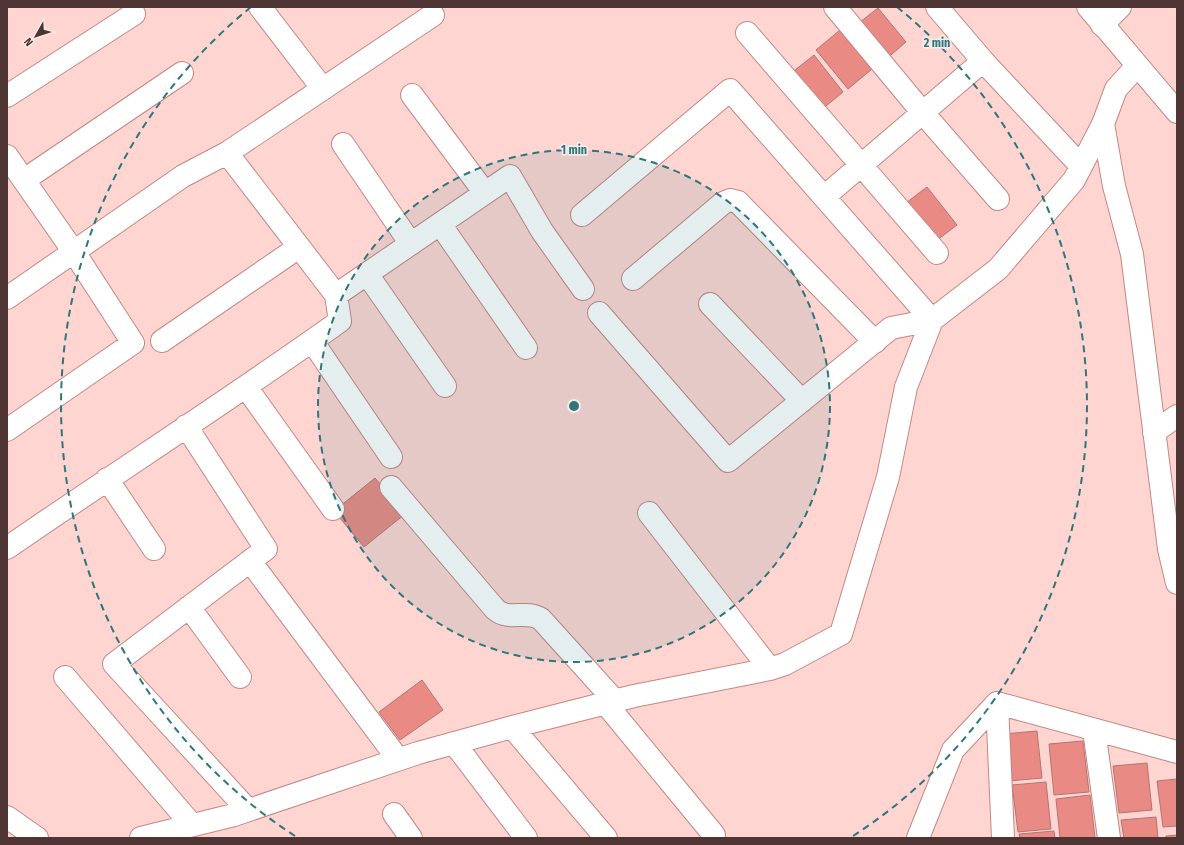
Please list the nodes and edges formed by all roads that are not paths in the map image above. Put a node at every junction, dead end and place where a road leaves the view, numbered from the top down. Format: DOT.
graph roads {
  1 [pos="260,7"];
  2 [pos="835,7"];
  3 [pos="937,7"];
  4 [pos="1088,7"];
  5 [pos="1120,7"];
  6 [pos="134,14"];
  7 [pos="433,16"];
  8 [pos="1102,25"];
  9 [pos="747,33"];
  10 [pos="983,61"];
  11 [pos="1138,66"];
  12 [pos="182,73"];
  13 [pos="322,89"];
  14 [pos="412,94"];
  15 [pos="7,96"];
  16 [pos="1177,112"];
  17 [pos="922,113"];
  18 [pos="1103,124"];
  19 [pos="343,144"];
  20 [pos="227,153"];
  21 [pos="7,156"];
  22 [pos="860,166"];
  23 [pos="1081,166"];
  24 [pos="24,180"];
  25 [pos="485,193"];
  26 [pos="824,197"];
  27 [pos="998,199"];
  28 [pos="582,214"];
  29 [pos="440,224"];
  30 [pos="411,244"];
  31 [pos="299,247"];
  32 [pos="74,252"];
  33 [pos="937,253"];
  34 [pos="367,274"];
  35 [pos="633,279"];
  36 [pos="582,289"];
  37 [pos="336,295"];
  38 [pos="7,298"];
  39 [pos="710,304"];
  40 [pos="599,313"];
  41 [pos="932,320"];
  42 [pos="162,341"];
  43 [pos="312,341"];
  44 [pos="875,342"];
  45 [pos="526,348"];
  46 [pos="445,386"];
  47 [pos="246,387"];
  48 [pos="802,401"];
  49 [pos="1177,416"];
  50 [pos="186,426"];
  51 [pos="7,430"];
  52 [pos="1154,432"];
  53 [pos="391,457"];
  54 [pos="107,479"];
  55 [pos="391,487"];
  56 [pos="333,509"];
  57 [pos="649,513"];
  58 [pos="1172,535"];
  59 [pos="7,548"];
  60 [pos="154,549"];
  61 [pos="250,561"];
  62 [pos="1177,583"];
  63 [pos="189,608"];
  64 [pos="770,669"];
  65 [pos="240,677"];
  66 [pos="65,678"];
  67 [pos="611,702"];
  68 [pos="997,702"];
  69 [pos="512,727"];
  70 [pos="1094,730"];
  71 [pos="454,744"];
  72 [pos="1177,752"];
  73 [pos="398,760"];
  74 [pos="248,810"];
  75 [pos="394,814"];
  76 [pos="7,817"];
  77 [pos="192,825"];
  78 [pos="714,834"];
  79 [pos="518,835"];
  80 [pos="37,838"];
  81 [pos="140,838"];
  82 [pos="411,838"];
  83 [pos="606,838"];
  84 [pos="918,838"];
  85 [pos="1003,838"];
  86 [pos="1109,838"];
  1 -- 13 [label="street"];
  2 -- 17 [label="street"];
  3 -- 10 [label="street"];
  4 -- 8 [label="street"];
  5 -- 8 [label="street"];
  6 -- 15 [label="street"];
  7 -- 13 [label="street"];
  8 -- 11 [label="street"];
  9 -- 22 [label="street"];
  10 -- 17 [label="street"];
  10 -- 23 [label="street"];
  11 -- 16 [label="street"];
  11 -- 18 [label="street"];
  12 -- 24 [label="street"];
  13 -- 20 [label="street"];
  14 -- 25 [label="street"];
  17 -- 22 [label="street"];
  17 -- 27 [label="street"];
  18 -- 23 [label="street"];
  18 -- 52 [label="street"];
  19 -- 30 [label="street"];
  20 -- 31 [label="street"];
  20 -- 32 [label="street"];
  21 -- 24 [label="street"];
  22 -- 26 [label="street"];
  22 -- 33 [label="street"];
  23 -- 41 [label="street"];
  24 -- 32 [label="street"];
  25 -- 29 [label="street"];
  25 -- 36 [label="street"];
  26 -- 28 [label="street"];
  26 -- 41 [label="street"];
  29 -- 30 [label="street"];
  29 -- 45 [label="street"];
  30 -- 34 [label="street"];
  31 -- 37 [label="street"];
  31 -- 42 [label="street"];
  32 -- 38 [label="street"];
  32 -- 51 [label="street"];
  34 -- 37 [label="street"];
  34 -- 46 [label="street"];
  35 -- 44 [label="street"];
  37 -- 43 [label="street"];
  39 -- 48 [label="street"];
  40 -- 48 [label="street"];
  41 -- 44 [label="street"];
  41 -- 64 [label="street"];
  43 -- 47 [label="street"];
  43 -- 53 [label="street"];
  44 -- 48 [label="street"];
  47 -- 50 [label="street"];
  47 -- 56 [label="street"];
  49 -- 52 [label="street"];
  50 -- 54 [label="street"];
  50 -- 61 [label="street"];
  52 -- 58 [label="street"];
  54 -- 59 [label="street"];
  54 -- 60 [label="street"];
  55 -- 67 [label="street"];
  57 -- 64 [label="street"];
  58 -- 62 [label="street"];
  61 -- 63 [label="street"];
  61 -- 73 [label="street"];
  63 -- 65 [label="street"];
  63 -- 74 [label="street"];
  64 -- 67 [label="street"];
  66 -- 77 [label="street"];
  67 -- 69 [label="street"];
  67 -- 78 [label="street"];
  68 -- 70 [label="street"];
  68 -- 84 [label="street"];
  68 -- 85 [label="street"];
  69 -- 71 [label="street"];
  69 -- 83 [label="street"];
  70 -- 72 [label="street"];
  70 -- 86 [label="street"];
  71 -- 73 [label="street"];
  71 -- 79 [label="street"];
  73 -- 74 [label="street"];
  74 -- 77 [label="street"];
  75 -- 82 [label="street"];
  76 -- 80 [label="street"];
  77 -- 81 [label="street"];
}
